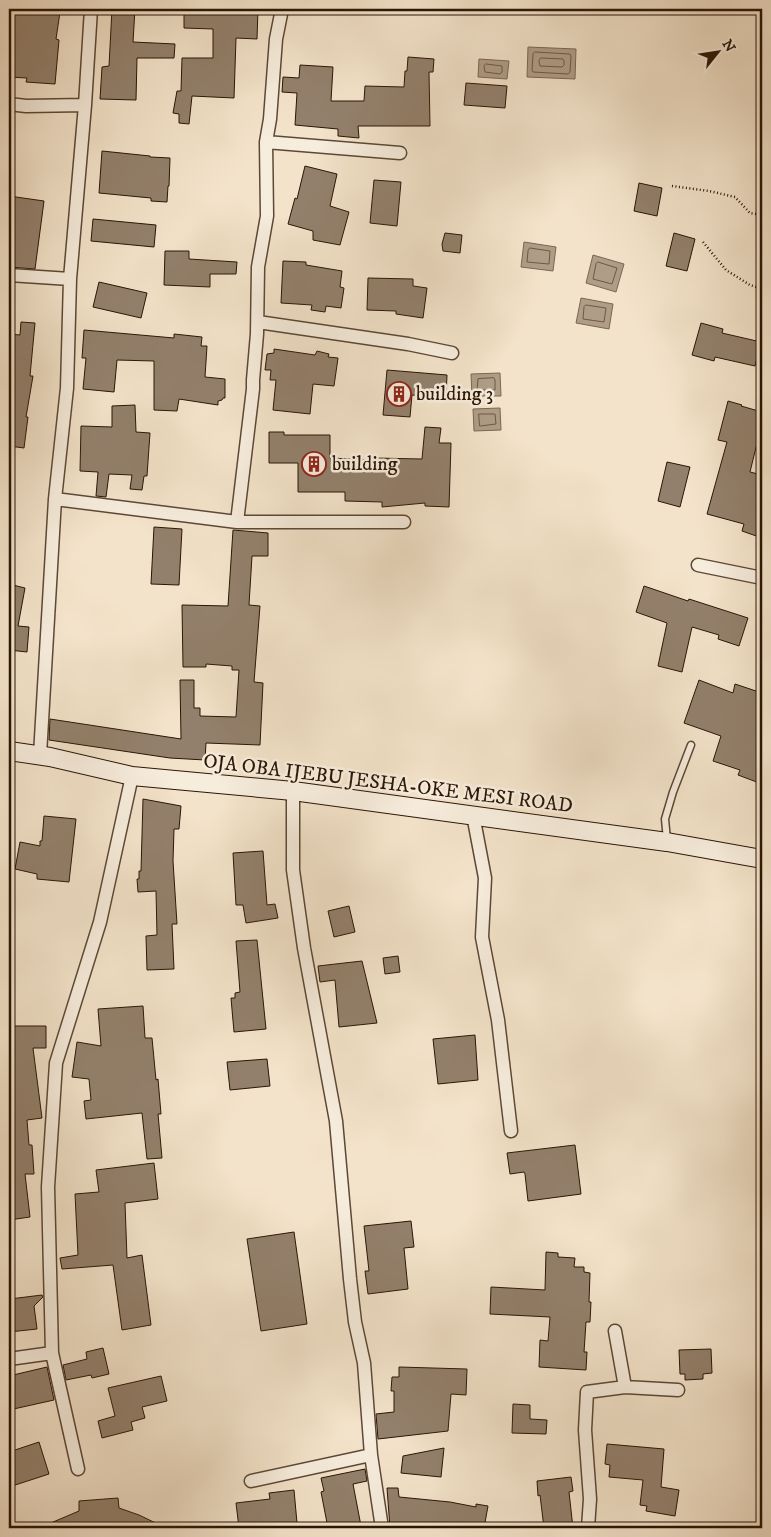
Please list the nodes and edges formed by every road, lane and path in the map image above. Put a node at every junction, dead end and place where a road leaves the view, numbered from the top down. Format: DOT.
graph roads {
  1 [pos="91,9"];
  2 [pos="282,9"];
  3 [pos="9,104"];
  4 [pos="85,106"];
  5 [pos="266,142"];
  6 [pos="400,153"];
  7 [pos="672,186"];
  8 [pos="762,215"];
  9 [pos="704,242"];
  10 [pos="9,276"];
  11 [pos="70,279"];
  12 [pos="762,289"];
  13 [pos="258,322"];
  14 [pos="452,354"];
  15 [pos="55,499"];
  16 [pos="237,522"];
  17 [pos="404,522"];
  18 [pos="698,564"];
  19 [pos="762,578"];
  20 [pos="691,745"];
  21 [pos="9,750"];
  22 [pos="40,755"];
  23 [pos="132,776"];
  24 [pos="293,790"];
  25 [pos="473,815"];
  26 [pos="667,842"];
  27 [pos="762,859"];
  28 [pos="512,1131"];
  29 [pos="615,1331"];
  30 [pos="52,1353"];
  31 [pos="9,1359"];
  32 [pos="625,1387"];
  33 [pos="678,1390"];
  34 [pos="371,1455"];
  35 [pos="78,1469"];
  36 [pos="251,1482"];
  37 [pos="382,1528"];
  38 [pos="588,1528"];
  1 -- 4 [label="street"];
  2 -- 5 [label="street"];
  3 -- 4 [label="street"];
  4 -- 11 [label="street"];
  5 -- 6 [label="street"];
  5 -- 13 [label="street"];
  7 -- 8 [label="path"];
  9 -- 12 [label="path"];
  10 -- 11 [label="street"];
  11 -- 15 [label="street"];
  13 -- 14 [label="street"];
  13 -- 16 [label="street"];
  15 -- 16 [label="street"];
  15 -- 22 [label="street"];
  16 -- 17 [label="street"];
  18 -- 19 [label="street"];
  20 -- 26 [label="lane"];
  21 -- 22 [label="main road, OJA OBA IJEBU JESHA-OKE MESI ROAD"];
  22 -- 23 [label="main road, OJA OBA IJEBU JESHA-OKE MESI ROAD"];
  23 -- 24 [label="main road, OJA OBA IJEBU JESHA-OKE MESI ROAD"];
  23 -- 30 [label="street"];
  24 -- 25 [label="main road, OJA OBA IJEBU JESHA-OKE MESI ROAD"];
  24 -- 34 [label="street"];
  25 -- 26 [label="main road, OJA OBA IJEBU JESHA-OKE MESI ROAD"];
  25 -- 28 [label="street"];
  26 -- 27 [label="main road, OJA OBA IJEBU JESHA-OKE MESI ROAD"];
  29 -- 32 [label="street"];
  30 -- 31 [label="street"];
  30 -- 35 [label="street"];
  32 -- 33 [label="street"];
  32 -- 38 [label="street"];
  34 -- 36 [label="street"];
  34 -- 37 [label="street"];
}
